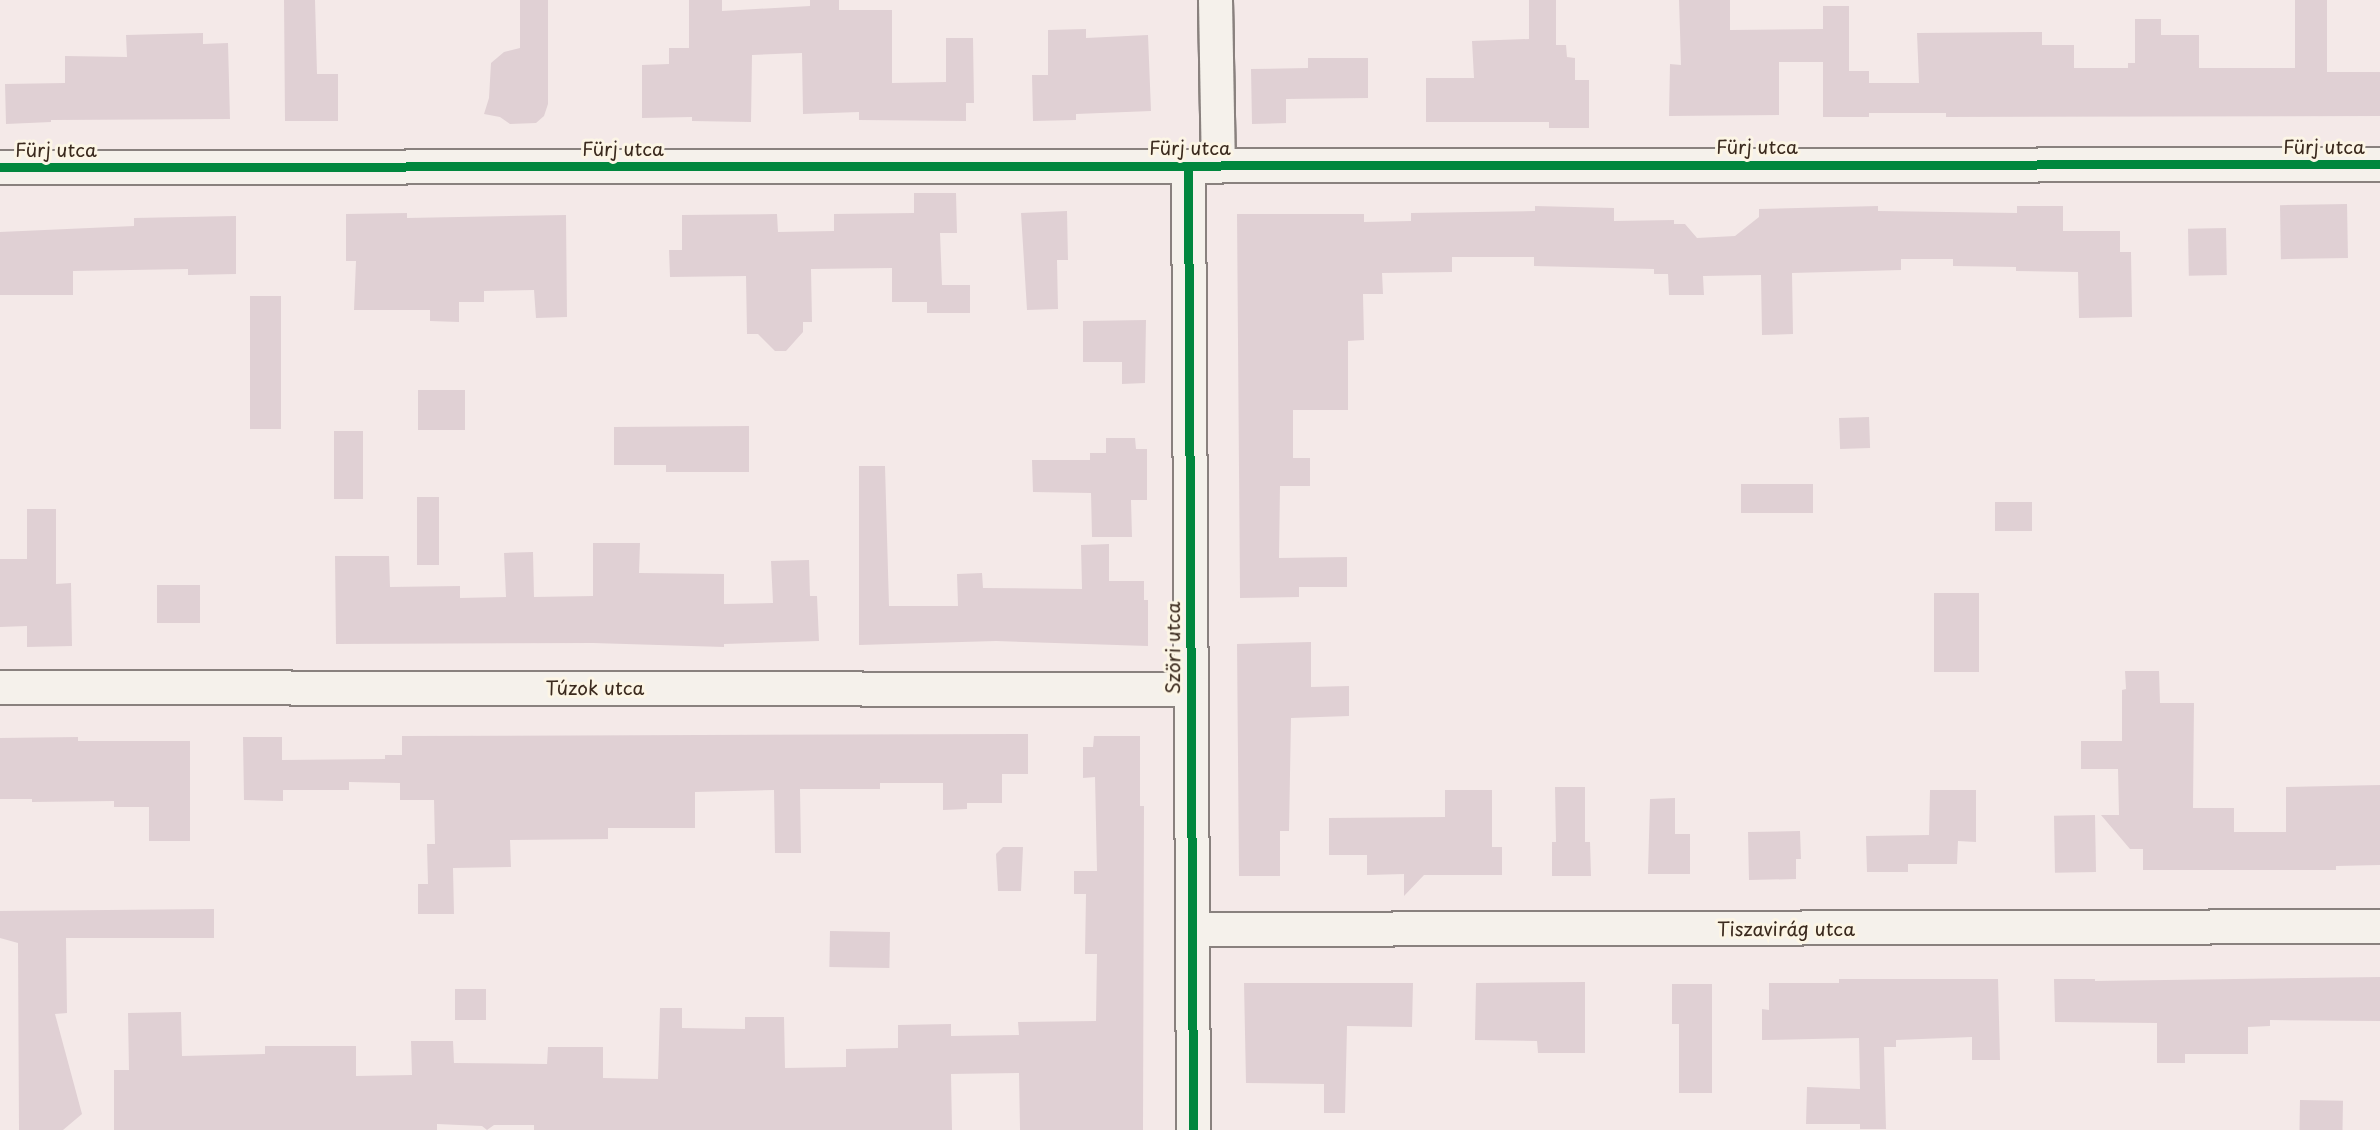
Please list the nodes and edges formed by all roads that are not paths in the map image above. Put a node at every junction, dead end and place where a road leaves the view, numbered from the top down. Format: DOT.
graph roads {
  1 [pos="1215,0"];
  2 [pos="2380,164"];
  3 [pos="1203,166"];
  4 [pos="0,167"];
  5 [pos="0,687"];
  6 [pos="1191,689"];
  7 [pos="2380,926"];
  8 [pos="1192,929"];
  9 [pos="1193,1130"];
  1 -- 3 [label="street, Szöri utca"];
  2 -- 3 [label="street, Fürj utca"];
  3 -- 4 [label="street, Fürj utca"];
  3 -- 6 [label="street, Szöri utca"];
  5 -- 6 [label="street, Túzok utca"];
  6 -- 8 [label="street, Szöri utca"];
  7 -- 8 [label="street, Tiszavirág utca"];
  8 -- 9 [label="street, Szöri utca"];
}
